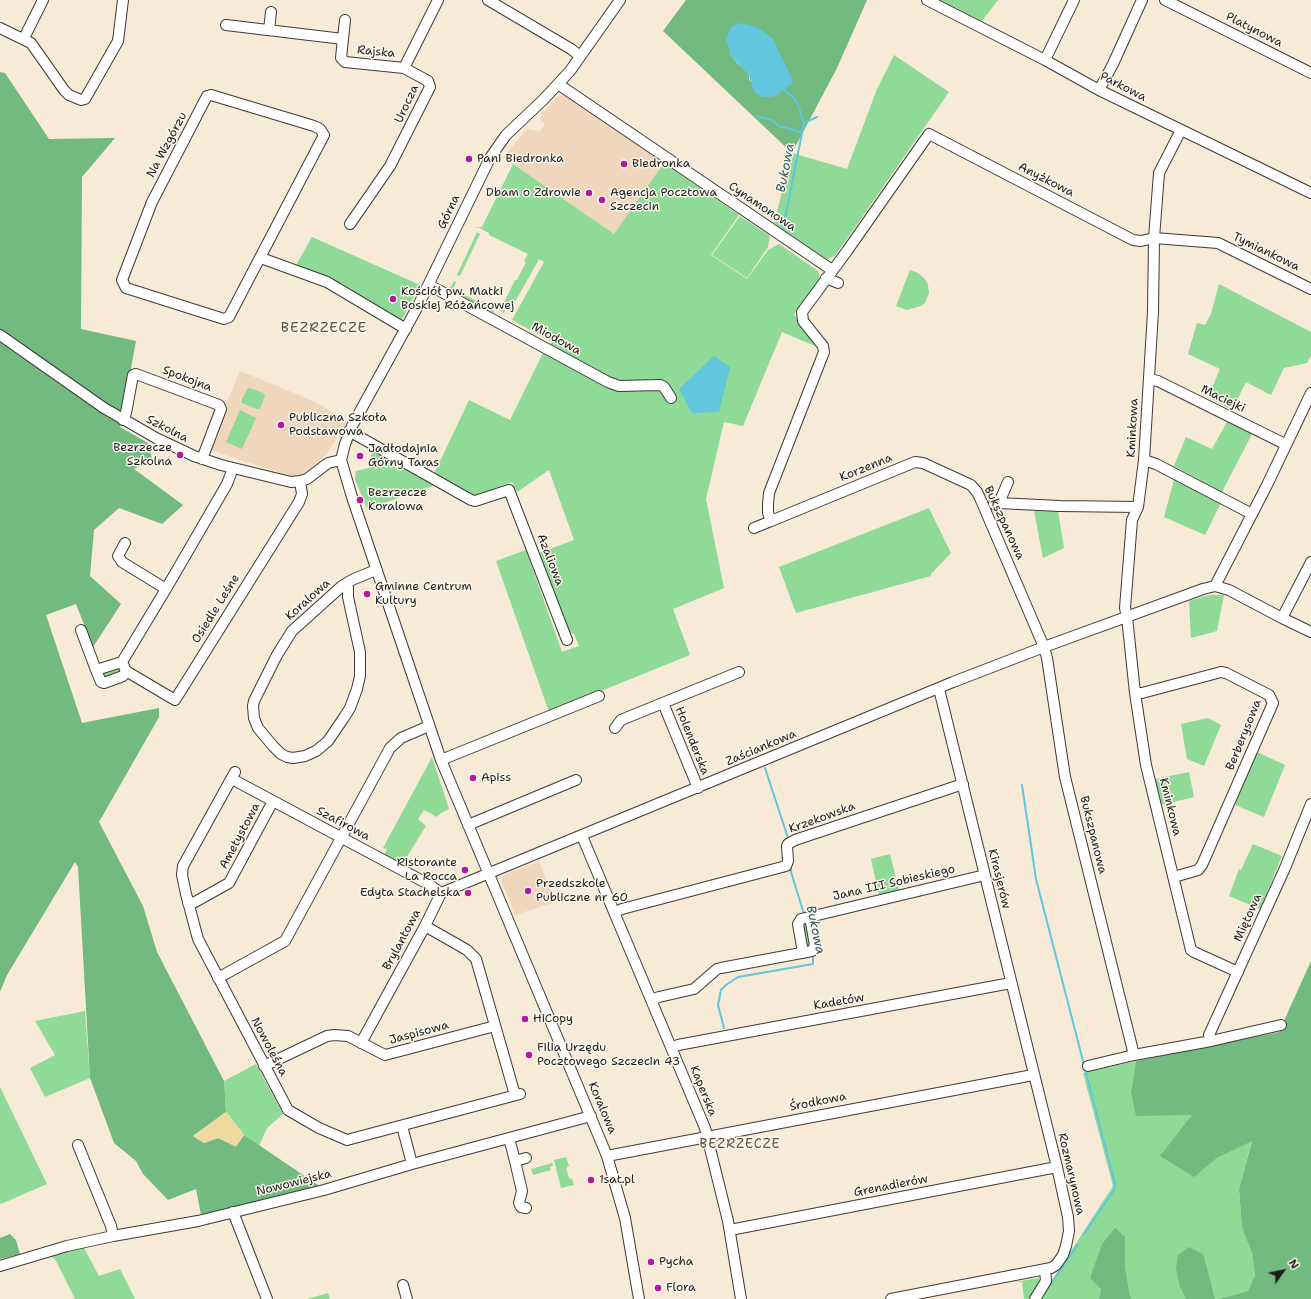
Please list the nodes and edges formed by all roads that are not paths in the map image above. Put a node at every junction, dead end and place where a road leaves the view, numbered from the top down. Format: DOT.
graph roads {
  1 [pos="43,0"];
  2 [pos="123,0"];
  3 [pos="438,0"];
  4 [pos="488,0"];
  5 [pos="620,0"];
  6 [pos="927,0"];
  7 [pos="1074,0"];
  8 [pos="1142,0"];
  9 [pos="1165,0"];
  10 [pos="271,12"];
  11 [pos="345,20"];
  12 [pos="226,25"];
  13 [pos="0,28"];
  14 [pos="269,30"];
  15 [pos="24,38"];
  16 [pos="343,39"];
  17 [pos="580,56"];
  18 [pos="1045,60"];
  19 [pos="404,68"];
  20 [pos="1311,73"];
  21 [pos="558,84"];
  22 [pos="1099,90"];
  23 [pos="1181,130"];
  24 [pos="1311,193"];
  25 [pos="350,224"];
  26 [pos="1154,238"];
  27 [pos="261,258"];
  28 [pos="829,274"];
  29 [pos="838,283"];
  30 [pos="429,285"];
  31 [pos="1311,289"];
  32 [pos="406,329"];
  33 [pos="0,335"];
  34 [pos="1148,379"];
  35 [pos="1311,393"];
  36 [pos="671,398"];
  37 [pos="123,420"];
  38 [pos="349,431"];
  39 [pos="1285,444"];
  40 [pos="202,459"];
  41 [pos="341,460"];
  42 [pos="1144,460"];
  43 [pos="233,468"];
  44 [pos="300,482"];
  45 [pos="1008,482"];
  46 [pos="970,485"];
  47 [pos="998,503"];
  48 [pos="1138,507"];
  49 [pos="985,508"];
  50 [pos="1252,514"];
  51 [pos="772,521"];
  52 [pos="754,528"];
  53 [pos="125,543"];
  54 [pos="1311,562"];
  55 [pos="376,570"];
  56 [pos="346,584"];
  57 [pos="1216,586"];
  58 [pos="166,589"];
  59 [pos="336,592"];
  60 [pos="348,597"];
  61 [pos="1127,617"];
  62 [pos="1282,618"];
  63 [pos="81,630"];
  64 [pos="1311,632"];
  65 [pos="567,640"];
  66 [pos="1044,647"];
  67 [pos="124,667"];
  68 [pos="96,670"];
  69 [pos="739,672"];
  70 [pos="939,689"];
  71 [pos="1135,693"];
  72 [pos="599,696"];
  73 [pos="663,703"];
  74 [pos="429,726"];
  75 [pos="615,728"];
  76 [pos="441,760"];
  77 [pos="234,776"];
  78 [pos="576,780"];
  79 [pos="963,784"];
  80 [pos="698,788"];
  81 [pos="273,801"];
  82 [pos="1311,804"];
  83 [pos="468,825"];
  84 [pos="582,836"];
  85 [pos="342,838"];
  86 [pos="489,874"];
  87 [pos="985,875"];
  88 [pos="1174,877"];
  89 [pos="441,893"];
  90 [pos="188,903"];
  91 [pos="614,912"];
  92 [pos="425,926"];
  93 [pos="1238,972"];
  94 [pos="218,978"];
  95 [pos="1011,983"];
  96 [pos="651,1000"];
  97 [pos="1281,1025"];
  98 [pos="495,1026"];
  99 [pos="1211,1041"];
  100 [pos="361,1043"];
  101 [pos="672,1048"];
  102 [pos="1134,1055"];
  103 [pos="264,1066"];
  104 [pos="1088,1066"];
  105 [pos="1033,1075"];
  106 [pos="591,1116"];
  107 [pos="402,1126"];
  108 [pos="707,1136"];
  109 [pos="509,1138"];
  110 [pos="78,1145"];
  111 [pos="607,1156"];
  112 [pos="526,1158"];
  113 [pos="515,1161"];
  114 [pos="412,1164"];
  115 [pos="1057,1168"];
  116 [pos="526,1208"];
  117 [pos="233,1212"];
  118 [pos="730,1230"];
  119 [pos="113,1236"];
  120 [pos="0,1266"];
  121 [pos="1045,1270"];
  122 [pos="403,1285"];
  123 [pos="267,1299"];
  124 [pos="407,1299"];
  125 [pos="639,1299"];
  126 [pos="741,1299"];
  127 [pos="891,1299"];
  128 [pos="1035,1299"];
  1 -- 15 [label="street"];
  2 -- 15 [label="street"];
  3 -- 19 [label="street, Urocza"];
  4 -- 17 [label="street"];
  5 -- 17 [label="street, Górna"];
  6 -- 18 [label="street, Parkowa"];
  7 -- 18 [label="street"];
  8 -- 22 [label="street"];
  9 -- 20 [label="street, Platynowa"];
  10 -- 14 [label="street"];
  11 -- 16 [label="street, Rajska"];
  12 -- 14 [label="street, Rajska"];
  13 -- 15 [label="street"];
  14 -- 16 [label="street, Rajska"];
  16 -- 19 [label="street, Rajska"];
  17 -- 21 [label="street, Górna"];
  18 -- 22 [label="street, Parkowa"];
  19 -- 25 [label="street, Urocza"];
  21 -- 28 [label="street, Cynamonowa"];
  21 -- 30 [label="street, Górna"];
  22 -- 23 [label="street, Parkowa"];
  23 -- 24 [label="street, Parkowa"];
  23 -- 26 [label="street"];
  26 -- 28 [label="street, Anyżkowa"];
  26 -- 31 [label="street, Tymiankowa"];
  26 -- 34 [label="street, Kminkowa"];
  27 -- 27 [label="street, Na Wzgórzu"];
  27 -- 32 [label="street"];
  28 -- 29 [label="street, Cynamonowa"];
  28 -- 51 [label="street"];
  30 -- 32 [label="street, Górna"];
  30 -- 36 [label="street, Miodowa"];
  32 -- 38 [label="street, Górna"];
  33 -- 37 [label="street, Szkolna"];
  34 -- 39 [label="street, Maciejki"];
  34 -- 42 [label="street, Kminkowa"];
  35 -- 39 [label="street"];
  37 -- 40 [label="street, Szkolna"];
  37 -- 40 [label="street, Spokojna"];
  38 -- 41 [label="street, Górna"];
  38 -- 65 [label="street, Azaliowa"];
  39 -- 50 [label="street"];
  40 -- 43 [label="street, Szkolna"];
  41 -- 44 [label="street"];
  41 -- 55 [label="street, Koralowa"];
  42 -- 48 [label="street, Kminkowa"];
  42 -- 50 [label="street"];
  43 -- 44 [label="street, Szkolna"];
  43 -- 58 [label="street"];
  44 -- 67 [label="street, Osiedle Leśne"];
  45 -- 47 [label="street"];
  46 -- 49 [label="street, Bukszpanowa"];
  46 -- 51 [label="street, Korzenna"];
  47 -- 48 [label="street"];
  47 -- 49 [label="street"];
  48 -- 61 [label="street, Kminkowa"];
  49 -- 66 [label="street, Bukszpanowa"];
  50 -- 57 [label="street"];
  51 -- 52 [label="street, Korzenna"];
  53 -- 58 [label="street"];
  54 -- 62 [label="street"];
  55 -- 56 [label="street"];
  55 -- 74 [label="street, Koralowa"];
  56 -- 59 [label="street, Koralowa"];
  56 -- 60 [label="street, Koralowa"];
  57 -- 61 [label="street"];
  57 -- 62 [label="street"];
  58 -- 67 [label="street"];
  59 -- 60 [label="street"];
  59 -- 60 [label="street, Koralowa"];
  61 -- 66 [label="street"];
  61 -- 71 [label="street, Kminkowa"];
  62 -- 64 [label="street"];
  63 -- 68 [label="street"];
  66 -- 70 [label="street, Zaściankowa"];
  66 -- 102 [label="street, Bukszpanowa"];
  67 -- 68 [label="street"];
  67 -- 68 [label="street"];
  69 -- 73 [label="street, Holenderska"];
  70 -- 79 [label="street, Kirasjerów"];
  70 -- 80 [label="street, Zaściankowa"];
  71 -- 88 [label="street, Kminkowa"];
  71 -- 88 [label="street, Berberysowa"];
  72 -- 76 [label="street"];
  73 -- 75 [label="street, Holenderska"];
  73 -- 80 [label="street, Holenderska"];
  74 -- 76 [label="street, Koralowa"];
  74 -- 85 [label="street"];
  76 -- 83 [label="street, Koralowa"];
  77 -- 81 [label="street, Szafirowa"];
  77 -- 90 [label="street, Nowoleśna"];
  78 -- 83 [label="street"];
  79 -- 87 [label="street, Kirasjerów"];
  79 -- 91 [label="street, Krzekowska"];
  80 -- 84 [label="street, Zaściankowa"];
  81 -- 85 [label="street, Szafirowa"];
  81 -- 90 [label="street, Ametystowa"];
  82 -- 93 [label="street, Miętowa"];
  83 -- 86 [label="street, Koralowa"];
  84 -- 86 [label="street, Zaściankowa"];
  84 -- 91 [label="street, Kaperska"];
  85 -- 89 [label="street, Szafirowa"];
  85 -- 94 [label="street"];
  86 -- 89 [label="street"];
  86 -- 106 [label="street, Koralowa"];
  87 -- 95 [label="street, Kirasjerów"];
  87 -- 96 [label="street, Jana III Sobieskiego"];
  88 -- 93 [label="street, Kminkowa"];
  89 -- 92 [label="street, Brylantowa"];
  90 -- 94 [label="street, Nowoleśna"];
  91 -- 96 [label="street, Kaperska"];
  92 -- 98 [label="street"];
  92 -- 100 [label="street, Brylantowa"];
  93 -- 99 [label="street, Miętowa"];
  94 -- 103 [label="street, Nowoleśna"];
  95 -- 101 [label="street, Kadetów"];
  95 -- 105 [label="street, Kirasjerów"];
  96 -- 101 [label="street, Kaperska"];
  97 -- 99 [label="street"];
  98 -- 100 [label="street, Jaspisowa"];
  98 -- 107 [label="street, Nowoleśna"];
  99 -- 102 [label="street"];
  100 -- 103 [label="street, Jaspisowa"];
  101 -- 108 [label="street, Kaperska"];
  102 -- 104 [label="street"];
  103 -- 107 [label="street, Nowoleśna"];
  105 -- 108 [label="street, Środkowa"];
  105 -- 115 [label="street, Rozmarynowa"];
  106 -- 109 [label="street, Nowowiejska"];
  106 -- 111 [label="street, Koralowa"];
  107 -- 114 [label="street"];
  108 -- 111 [label="street, Środkowa"];
  108 -- 118 [label="street, Kaperska"];
  109 -- 113 [label="street"];
  109 -- 114 [label="street, Nowowiejska"];
  110 -- 119 [label="street"];
  111 -- 125 [label="street, Koralowa"];
  112 -- 113 [label="street"];
  113 -- 116 [label="street"];
  114 -- 117 [label="street, Nowowiejska"];
  115 -- 118 [label="street, Grenadierów"];
  115 -- 121 [label="street, Rozmarynowa"];
  117 -- 119 [label="street, Nowowiejska"];
  117 -- 123 [label="street"];
  118 -- 126 [label="street, Kaperska"];
  119 -- 120 [label="street, Nowowiejska"];
  121 -- 127 [label="street, Rozmarynowa"];
  121 -- 128 [label="street"];
  122 -- 124 [label="street"];
}
